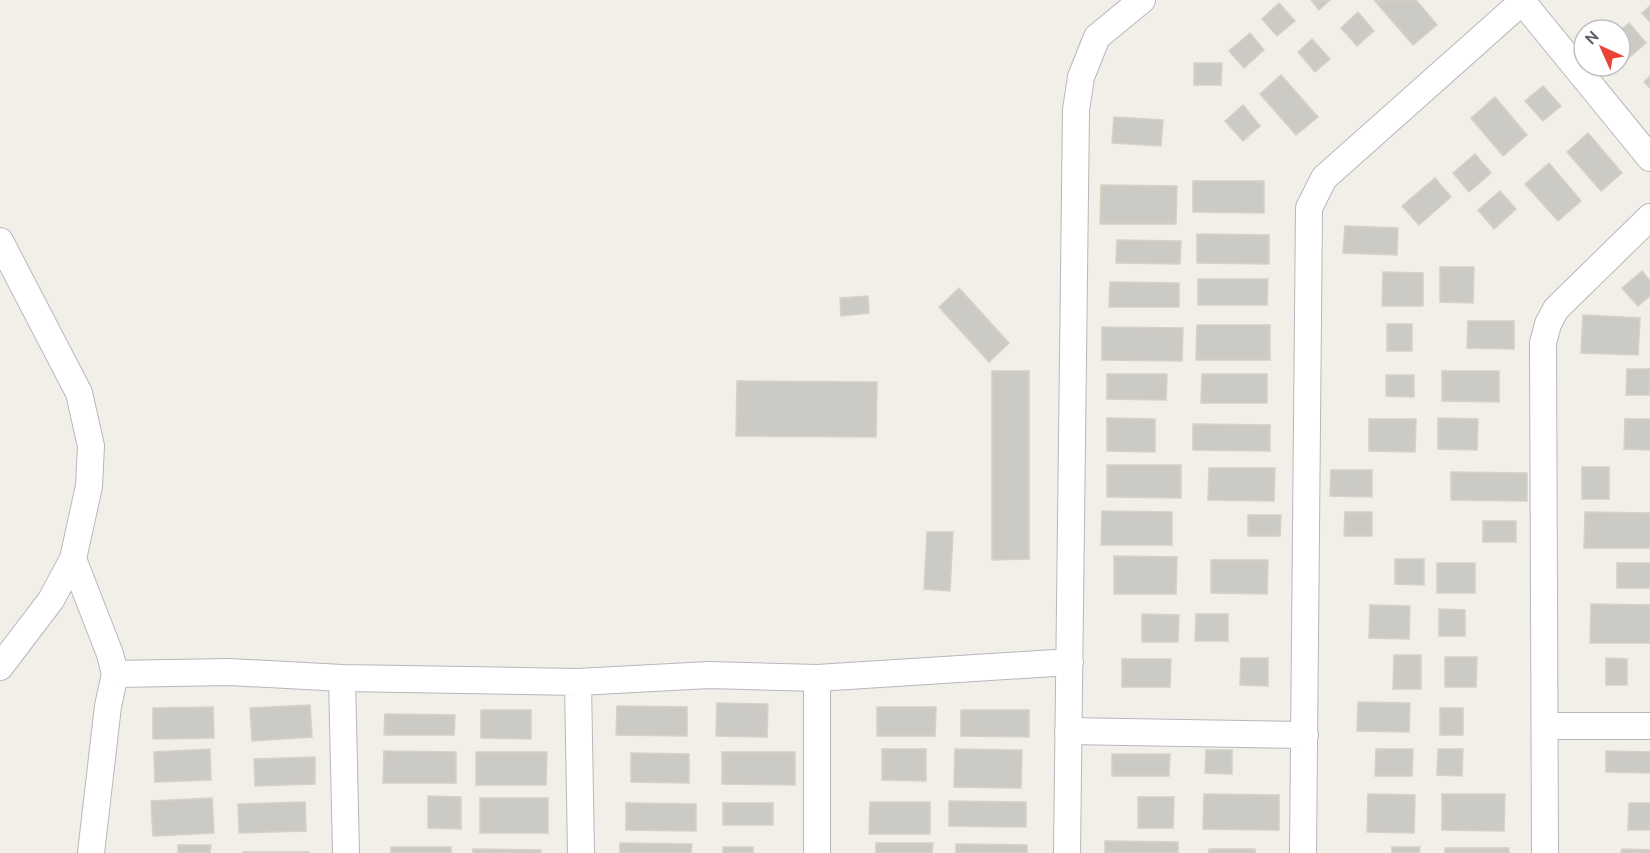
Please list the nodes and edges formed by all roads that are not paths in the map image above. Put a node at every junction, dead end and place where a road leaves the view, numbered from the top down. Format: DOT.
graph roads {
  1 [pos="1142,0"];
  2 [pos="1522,1"];
  3 [pos="1650,158"];
  4 [pos="1650,217"];
  5 [pos="0,242"];
  6 [pos="73,559"];
  7 [pos="1070,662"];
  8 [pos="0,667"];
  9 [pos="115,674"];
  10 [pos="342,678"];
  11 [pos="818,678"];
  12 [pos="578,682"];
  13 [pos="1545,726"];
  14 [pos="1650,726"];
  15 [pos="1068,731"];
  16 [pos="1305,735"];
  17 [pos="91,853"];
  18 [pos="346,853"];
  19 [pos="581,853"];
  20 [pos="817,853"];
  21 [pos="1067,853"];
  22 [pos="1303,853"];
  23 [pos="1545,853"];
  1 -- 7 [label="street"];
  2 -- 3 [label="street"];
  2 -- 16 [label="street"];
  4 -- 13 [label="street"];
  5 -- 6 [label="street"];
  6 -- 8 [label="street"];
  6 -- 9 [label="street"];
  7 -- 11 [label="street"];
  7 -- 15 [label="street"];
  9 -- 10 [label="street"];
  9 -- 17 [label="street"];
  10 -- 12 [label="street"];
  10 -- 18 [label="street"];
  11 -- 12 [label="street"];
  11 -- 20 [label="street"];
  12 -- 19 [label="street"];
  13 -- 14 [label="street"];
  13 -- 23 [label="street"];
  15 -- 16 [label="street"];
  15 -- 21 [label="street"];
  16 -- 22 [label="street"];
}
